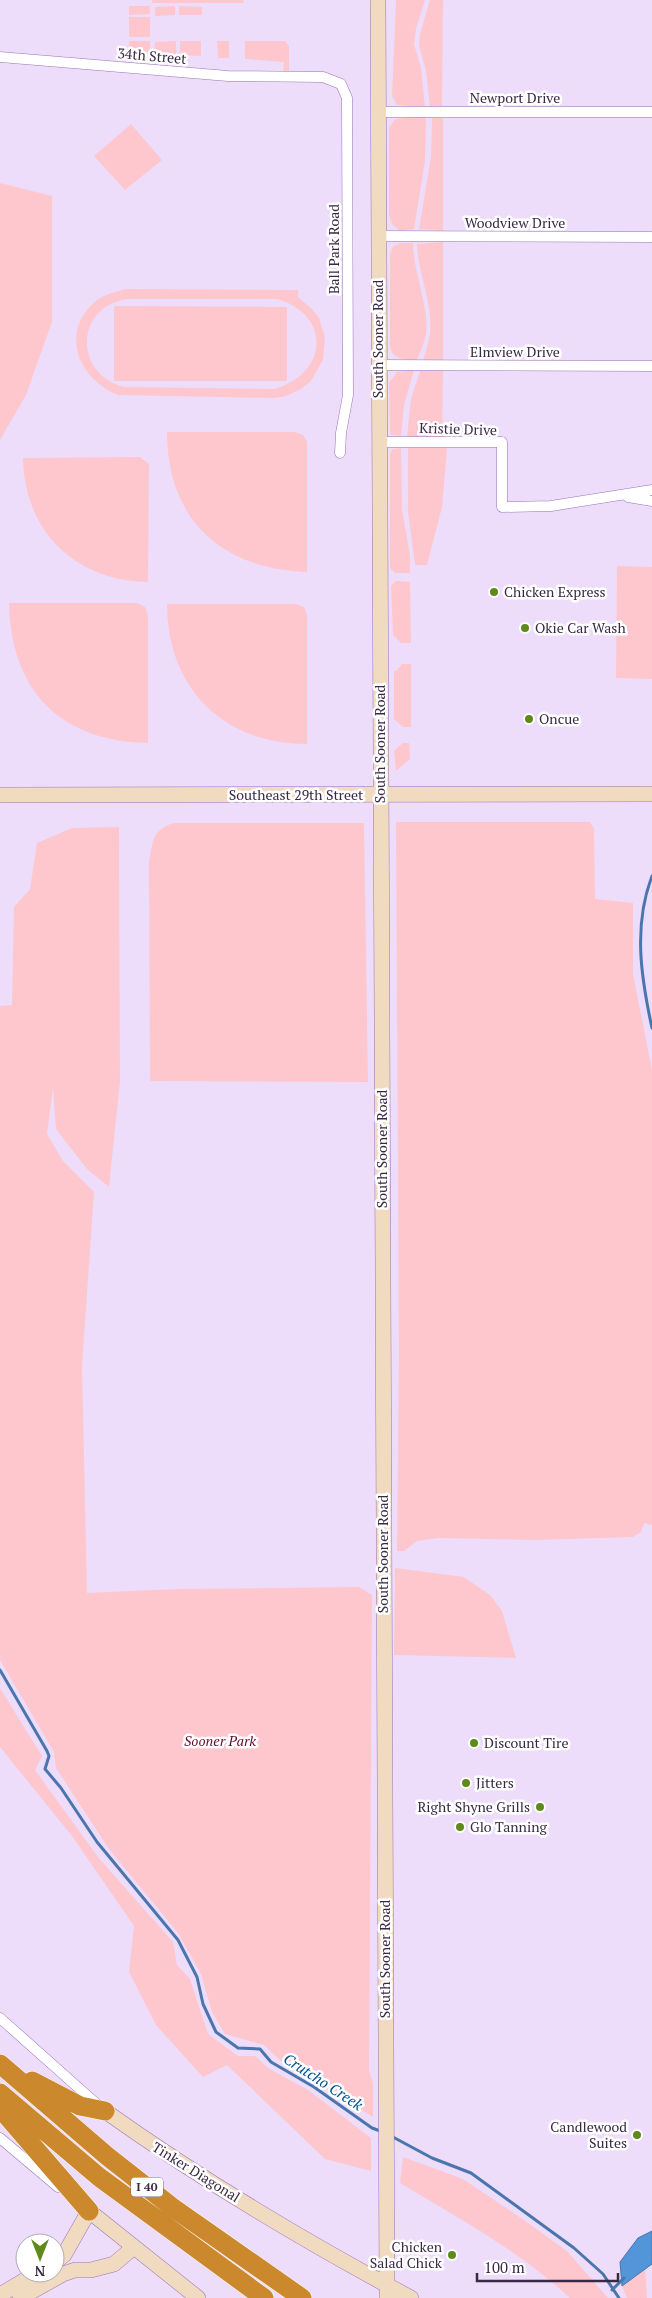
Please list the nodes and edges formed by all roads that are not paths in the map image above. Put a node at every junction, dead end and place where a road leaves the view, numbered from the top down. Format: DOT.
graph roads {
  1 [pos="378,0"];
  2 [pos="0,57"];
  3 [pos="303,78"];
  4 [pos="379,112"];
  5 [pos="652,112"];
  6 [pos="378,236"];
  7 [pos="652,237"];
  8 [pos="378,366"];
  9 [pos="652,366"];
  10 [pos="378,442"];
  11 [pos="340,454"];
  12 [pos="652,490"];
  13 [pos="622,496"];
  14 [pos="652,501"];
  15 [pos="652,794"];
  16 [pos="0,795"];
  17 [pos="380,795"];
  18 [pos="0,2018"];
  19 [pos="0,2064"];
  20 [pos="0,2093"];
  21 [pos="0,2108"];
  22 [pos="105,2111"];
  23 [pos="0,2138"];
  24 [pos="89,2211"];
  25 [pos="134,2247"];
  26 [pos="65,2253"];
  27 [pos="21,2283"];
  28 [pos="387,2292"];
  29 [pos="0,2295"];
  30 [pos="20,2298"];
  31 [pos="198,2298"];
  32 [pos="264,2298"];
  33 [pos="302,2298"];
  34 [pos="411,2298"];
  1 -- 4 [label="main road, South Sooner Road"];
  2 -- 3 [label="street, 34th Street"];
  3 -- 11 [label="street, Ball Park Road"];
  4 -- 5 [label="street, Newport Drive"];
  4 -- 6 [label="main road, South Sooner Road"];
  6 -- 7 [label="street, Woodview Drive"];
  6 -- 8 [label="main road, South Sooner Road"];
  8 -- 9 [label="street, Elmview Drive"];
  8 -- 10 [label="main road, South Sooner Road"];
  10 -- 13 [label="street, Kristie Drive"];
  10 -- 17 [label="main road, South Sooner Road"];
  12 -- 13 [label="street, Kristie Drive"];
  13 -- 14 [label="street, Kristie Drive"];
  15 -- 17 [label="main road, Southeast 29th Street"];
  16 -- 17 [label="main road, Southeast 29th Street"];
  17 -- 28 [label="main road, South Sooner Road"];
  18 -- 22 [label="street, Tinker Diagonal"];
  19 -- 22 [label="highway"];
  19 -- 33 [label="highway, I 40"];
  20 -- 32 [label="highway, I 40"];
  21 -- 24 [label="highway"];
  22 -- 28 [label="main road, Tinker Diagonal"];
  23 -- 24 [label="street"];
  24 -- 25 [label="main road"];
  24 -- 26 [label="main road"];
  25 -- 30 [label="main road"];
  25 -- 31 [label="main road"];
  27 -- 29 [label="main road"];
  28 -- 34 [label="main road, Tinker Diagonal"];
}
